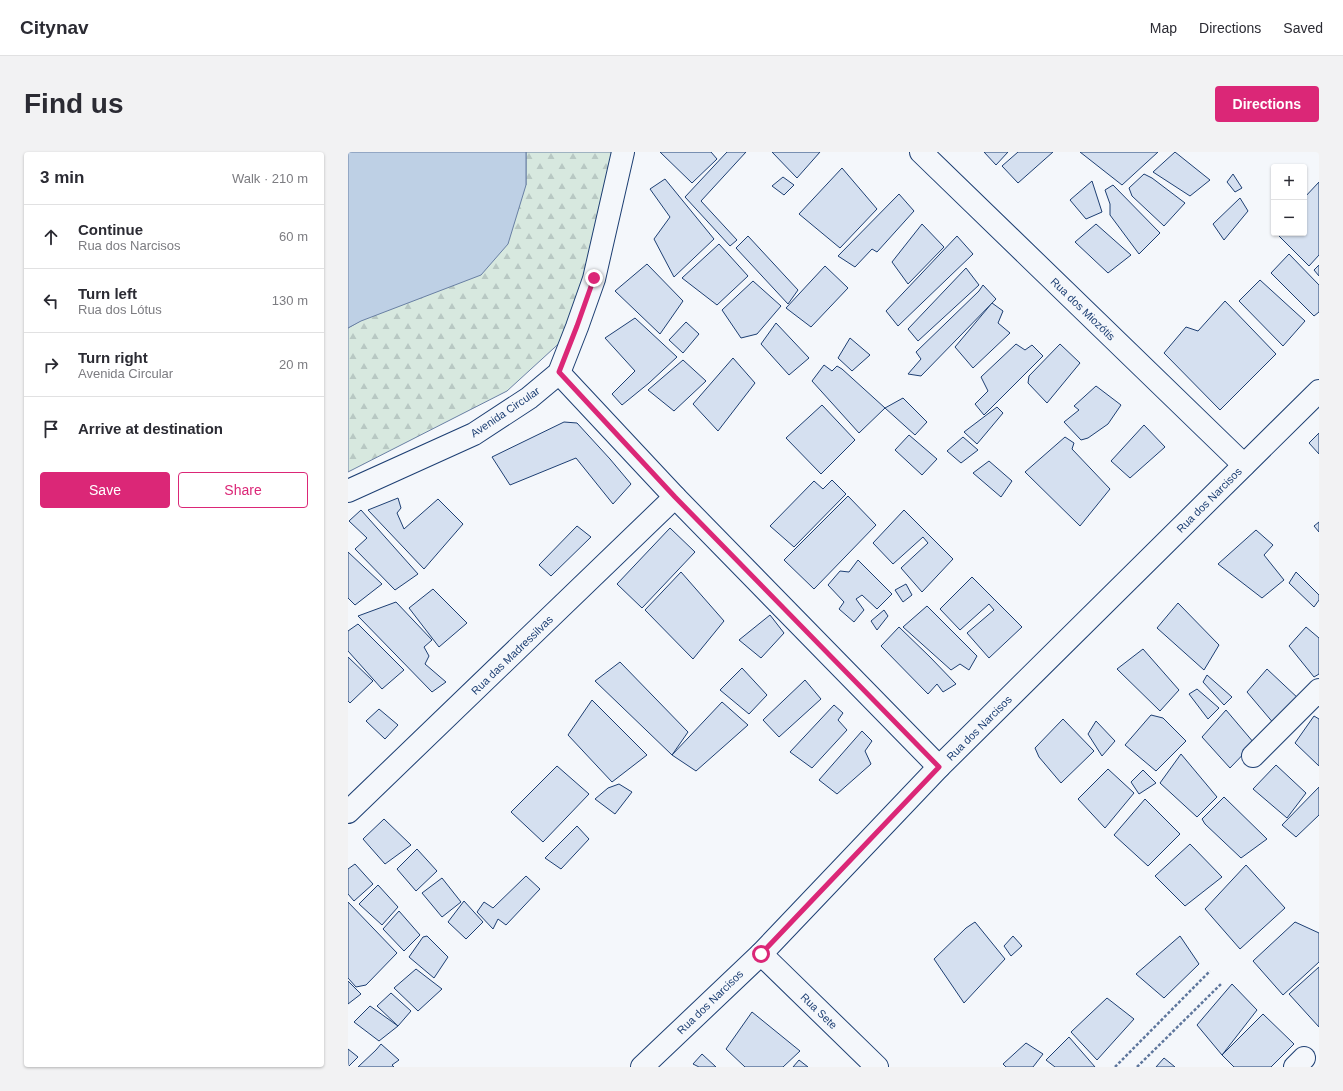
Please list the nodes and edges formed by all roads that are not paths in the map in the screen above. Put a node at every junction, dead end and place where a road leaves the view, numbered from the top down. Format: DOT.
graph roads {
  1 [pos="623,152"];
  2 [pos="922,152"];
  3 [pos="559,372"];
  4 [pos="1319,391"];
  5 [pos="1244,465"];
  6 [pos="348,491"];
  7 [pos="675,497"];
  8 [pos="1319,690"];
  9 [pos="1253,756"];
  10 [pos="939,767"];
  11 [pos="348,812"];
  12 [pos="761,954"];
  13 [pos="642,1067"];
  14 [pos="877,1067"];
  1 -- 3 [label="street, Avenida Circular"];
  2 -- 5 [label="street, Rua dos Miozótis"];
  3 -- 6 [label="street, Avenida Circular"];
  3 -- 7 [label="street"];
  4 -- 5 [label="street, Rua dos Narcisos"];
  5 -- 10 [label="street, Rua dos Narcisos"];
  7 -- 10 [label="street"];
  7 -- 11 [label="street, Rua das Madressilvas"];
  8 -- 9 [label="street"];
  10 -- 12 [label="street, Rua dos Narcisos"];
  12 -- 13 [label="street, Rua dos Narcisos"];
  12 -- 14 [label="street, Rua Sete"];
}
